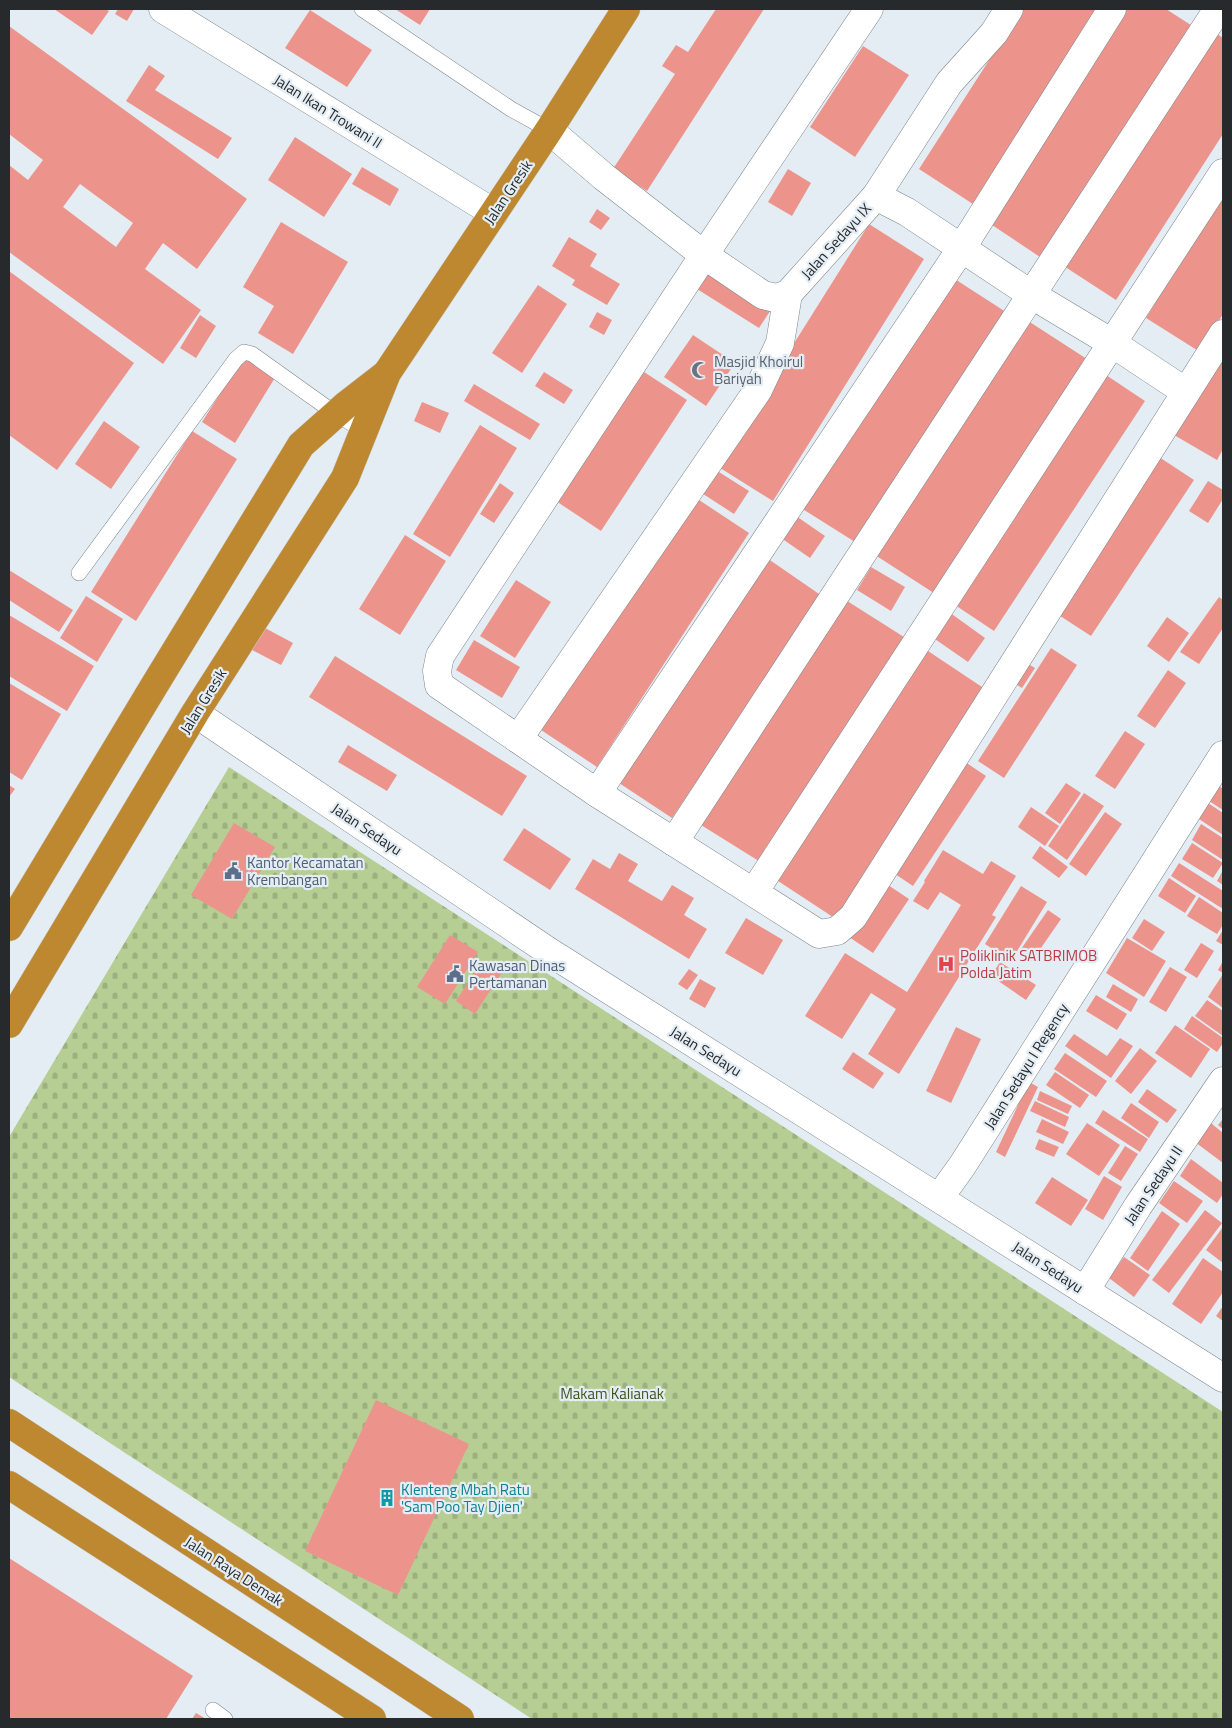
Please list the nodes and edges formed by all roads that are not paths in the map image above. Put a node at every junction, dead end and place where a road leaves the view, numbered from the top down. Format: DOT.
graph roads {
  1 [pos="163,9"];
  2 [pos="362,9"];
  3 [pos="626,9"];
  4 [pos="869,9"];
  5 [pos="1009,9"];
  6 [pos="1112,9"];
  7 [pos="1218,9"];
  8 [pos="550,130"];
  9 [pos="1223,173"];
  10 [pos="876,196"];
  11 [pos="494,213"];
  12 [pos="961,249"];
  13 [pos="704,255"];
  14 [pos="788,294"];
  15 [pos="1032,295"];
  16 [pos="1112,343"];
  17 [pos="1220,347"];
  18 [pos="387,373"];
  19 [pos="1186,392"];
  20 [pos="336,414"];
  21 [pos="364,431"];
  22 [pos="79,572"];
  23 [pos="195,714"];
  24 [pos="518,739"];
  25 [pos="1223,755"];
  26 [pos="597,792"];
  27 [pos="674,842"];
  28 [pos="754,892"];
  29 [pos="9,927"];
  30 [pos="9,1024"];
  31 [pos="1223,1081"];
  32 [pos="939,1198"];
  33 [pos="1085,1291"];
  34 [pos="1223,1378"];
  35 [pos="9,1423"];
  36 [pos="9,1485"];
  37 [pos="213,1710"];
  38 [pos="225,1719"];
  39 [pos="371,1719"];
  40 [pos="460,1719"];
  1 -- 11 [label="street, Jalan Ikan Trowani II"];
  2 -- 8 [label="lane"];
  3 -- 8 [label="highway, Jalan Gresik"];
  4 -- 13 [label="street"];
  5 -- 10 [label="street"];
  6 -- 12 [label="street"];
  7 -- 15 [label="street"];
  8 -- 11 [label="highway, Jalan Gresik"];
  8 -- 13 [label="street"];
  9 -- 16 [label="street"];
  10 -- 12 [label="street, Jalan Sedayu IX"];
  10 -- 14 [label="street, Jalan Sedayu IX"];
  11 -- 18 [label="highway, Jalan Gresik"];
  12 -- 15 [label="street, Jalan Sedayu IX"];
  12 -- 26 [label="street"];
  13 -- 14 [label="street"];
  13 -- 24 [label="street"];
  14 -- 24 [label="street"];
  15 -- 16 [label="street, Jalan Sedayu IX"];
  15 -- 27 [label="street"];
  16 -- 19 [label="street, Jalan Sedayu IX"];
  16 -- 28 [label="street"];
  17 -- 19 [label="street"];
  18 -- 20 [label="highway, Jalan Gresik"];
  18 -- 21 [label="highway, Jalan Gresik"];
  19 -- 28 [label="street"];
  20 -- 21 [label="lane"];
  20 -- 22 [label="lane"];
  20 -- 29 [label="highway, Jalan Gresik"];
  21 -- 23 [label="highway, Jalan Gresik"];
  23 -- 30 [label="highway, Jalan Gresik"];
  23 -- 32 [label="street, Jalan Sedayu"];
  24 -- 26 [label="street"];
  25 -- 32 [label="street, Jalan Sedayu I Regency"];
  26 -- 27 [label="street"];
  27 -- 28 [label="street"];
  31 -- 33 [label="street, Jalan Sedayu II"];
  32 -- 33 [label="street, Jalan Sedayu"];
  33 -- 34 [label="street, Jalan Sedayu"];
  35 -- 40 [label="highway, Jalan Raya Demak"];
  36 -- 39 [label="highway"];
  37 -- 38 [label="lane"];
}
